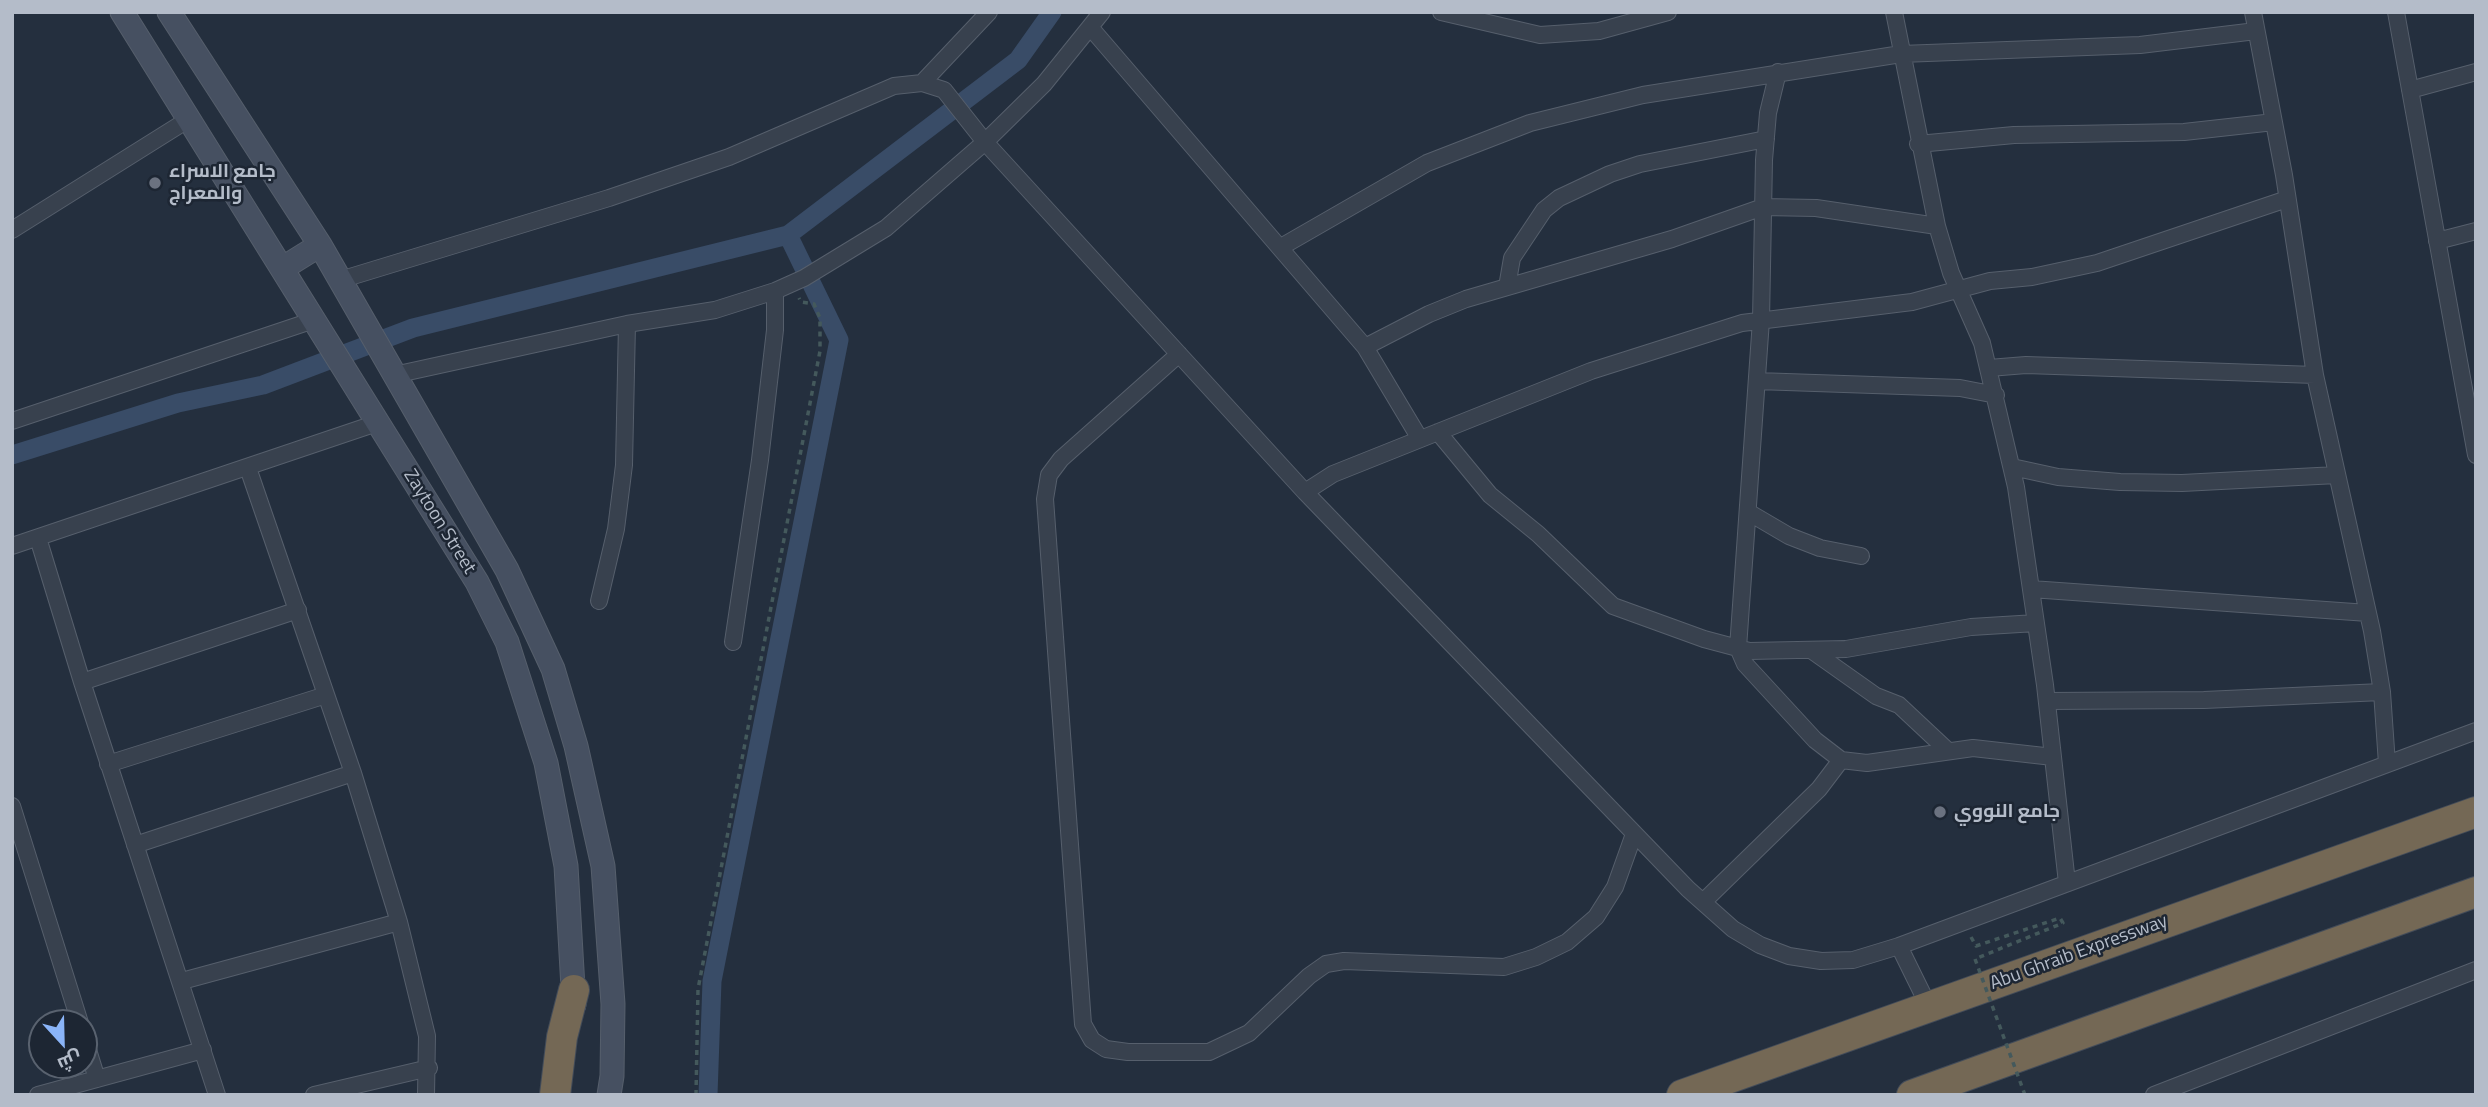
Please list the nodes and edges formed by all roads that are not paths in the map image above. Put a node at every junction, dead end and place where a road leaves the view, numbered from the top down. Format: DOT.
graph roads {
  1 [pos="122,12"];
  2 [pos="169,12"];
  3 [pos="989,12"];
  4 [pos="1102,12"];
  5 [pos="1441,12"];
  6 [pos="1668,12"];
  7 [pos="1894,12"];
  8 [pos="2253,12"];
  9 [pos="2396,12"];
  10 [pos="1090,27"];
  11 [pos="2256,31"];
  12 [pos="1901,54"];
  13 [pos="1777,72"];
  14 [pos="2476,72"];
  15 [pos="922,83"];
  16 [pos="2410,90"];
  17 [pos="189,119"];
  18 [pos="2274,122"];
  19 [pos="1766,139"];
  20 [pos="985,142"];
  21 [pos="1918,144"];
  22 [pos="2287,199"];
  23 [pos="1763,207"];
  24 [pos="1937,226"];
  25 [pos="12,230"];
  26 [pos="2476,231"];
  27 [pos="2437,241"];
  28 [pos="320,245"];
  29 [pos="1281,247"];
  30 [pos="283,268"];
  31 [pos="340,280"];
  32 [pos="1507,287"];
  33 [pos="1959,289"];
  34 [pos="775,291"];
  35 [pos="314,320"];
  36 [pos="1761,320"];
  37 [pos="627,324"];
  38 [pos="1365,347"];
  39 [pos="1178,354"];
  40 [pos="1989,368"];
  41 [pos="390,369"];
  42 [pos="2315,375"];
  43 [pos="1757,381"];
  44 [pos="1996,395"];
  45 [pos="12,421"];
  46 [pos="377,423"];
  47 [pos="1438,432"];
  48 [pos="1420,439"];
  49 [pos="2476,455"];
  50 [pos="2012,467"];
  51 [pos="248,468"];
  52 [pos="2337,475"];
  53 [pos="1305,492"];
  54 [pos="1748,512"];
  55 [pos="38,538"];
  56 [pos="12,546"];
  57 [pos="1861,556"];
  58 [pos="2031,589"];
  59 [pos="599,601"];
  60 [pos="298,610"];
  61 [pos="2368,613"];
  62 [pos="2036,623"];
  63 [pos="733,642"];
  64 [pos="1738,648"];
  65 [pos="1811,650"];
  66 [pos="82,682"];
  67 [pos="2382,692"];
  68 [pos="326,695"];
  69 [pos="2047,701"];
  70 [pos="2476,731"];
  71 [pos="1947,749"];
  72 [pos="2053,757"];
  73 [pos="1841,760"];
  74 [pos="108,764"];
  75 [pos="2387,764"];
  76 [pos="353,773"];
  77 [pos="12,806"];
  78 [pos="2476,812"];
  79 [pos="1634,834"];
  80 [pos="135,845"];
  81 [pos="2067,883"];
  82 [pos="2476,892"];
  83 [pos="1703,902"];
  84 [pos="399,922"];
  85 [pos="1899,946"];
  86 [pos="2476,970"];
  87 [pos="182,981"];
  88 [pos="574,990"];
  89 [pos="1929,1007"];
  90 [pos="76,1009"];
  91 [pos="203,1050"];
  92 [pos="429,1068"];
  93 [pos="97,1079"];
  94 [pos="98,1079"];
  95 [pos="2165,1093"];
  96 [pos="38,1095"];
  97 [pos="217,1095"];
  98 [pos="314,1095"];
  99 [pos="426,1095"];
  100 [pos="555,1095"];
  101 [pos="568,1095"];
  102 [pos="609,1095"];
  103 [pos="1682,1095"];
  104 [pos="1912,1095"];
  1 -- 17 [label="main road, Zaytoon Street"];
  2 -- 28 [label="main road, Zaytoon Street"];
  3 -- 15 [label="street"];
  4 -- 10 [label="street"];
  5 -- 6 [label="street"];
  7 -- 12 [label="street"];
  8 -- 11 [label="street"];
  9 -- 16 [label="street"];
  10 -- 20 [label="street"];
  10 -- 29 [label="street"];
  11 -- 12 [label="street"];
  11 -- 18 [label="street"];
  12 -- 13 [label="street"];
  12 -- 21 [label="street"];
  13 -- 19 [label="street"];
  13 -- 29 [label="street"];
  14 -- 16 [label="street"];
  15 -- 20 [label="street"];
  15 -- 31 [label="street"];
  16 -- 27 [label="street"];
  17 -- 25 [label="street"];
  17 -- 30 [label="main road, Zaytoon Street"];
  18 -- 21 [label="street"];
  18 -- 22 [label="street"];
  19 -- 23 [label="street"];
  19 -- 32 [label="street"];
  20 -- 34 [label="street"];
  20 -- 39 [label="street"];
  21 -- 24 [label="street"];
  22 -- 33 [label="street"];
  22 -- 42 [label="street"];
  23 -- 24 [label="street"];
  23 -- 32 [label="street"];
  23 -- 36 [label="street"];
  24 -- 33 [label="street"];
  26 -- 27 [label="street"];
  27 -- 49 [label="street"];
  28 -- 30 [label="main road"];
  28 -- 31 [label="main road, Zaytoon Street"];
  29 -- 38 [label="street"];
  30 -- 35 [label="main road, Zaytoon Street"];
  31 -- 41 [label="main road, Zaytoon Street"];
  32 -- 38 [label="street"];
  33 -- 36 [label="street"];
  33 -- 40 [label="street"];
  34 -- 37 [label="street"];
  34 -- 63 [label="street"];
  35 -- 45 [label="street"];
  35 -- 46 [label="main road, Zaytoon Street"];
  36 -- 43 [label="street"];
  36 -- 47 [label="street"];
  37 -- 41 [label="street"];
  37 -- 59 [label="street"];
  38 -- 48 [label="street"];
  39 -- 53 [label="street"];
  39 -- 79 [label="street"];
  40 -- 42 [label="street"];
  40 -- 44 [label="street"];
  41 -- 102 [label="main road, Zaytoon Street"];
  42 -- 52 [label="street"];
  43 -- 44 [label="street"];
  43 -- 54 [label="street"];
  44 -- 50 [label="street"];
  46 -- 51 [label="street"];
  46 -- 88 [label="main road, Zaytoon Street"];
  47 -- 48 [label="street"];
  47 -- 64 [label="street"];
  48 -- 53 [label="street"];
  50 -- 52 [label="street"];
  50 -- 58 [label="street"];
  51 -- 55 [label="street"];
  51 -- 60 [label="street"];
  52 -- 61 [label="street"];
  53 -- 79 [label="street"];
  54 -- 57 [label="street"];
  54 -- 64 [label="street"];
  55 -- 56 [label="street"];
  55 -- 66 [label="street"];
  58 -- 61 [label="street"];
  58 -- 62 [label="street"];
  60 -- 66 [label="street"];
  60 -- 68 [label="street"];
  61 -- 67 [label="street"];
  62 -- 65 [label="street"];
  62 -- 69 [label="street"];
  64 -- 65 [label="street"];
  64 -- 73 [label="street"];
  65 -- 71 [label="street"];
  66 -- 74 [label="street"];
  67 -- 69 [label="street"];
  67 -- 75 [label="street"];
  68 -- 74 [label="street"];
  68 -- 76 [label="street"];
  69 -- 72 [label="street"];
  70 -- 75 [label="street"];
  71 -- 72 [label="street"];
  71 -- 73 [label="street"];
  72 -- 81 [label="street"];
  73 -- 83 [label="street"];
  74 -- 80 [label="street"];
  75 -- 81 [label="street"];
  76 -- 80 [label="street"];
  76 -- 84 [label="street"];
  77 -- 90 [label="street"];
  78 -- 89 [label="highway, Abu Ghraib Expressway"];
  79 -- 83 [label="street"];
  80 -- 87 [label="street"];
  81 -- 85 [label="street"];
  82 -- 104 [label="highway"];
  83 -- 85 [label="street"];
  84 -- 87 [label="street"];
  84 -- 92 [label="street"];
  85 -- 89 [label="street"];
  86 -- 95 [label="street"];
  87 -- 91 [label="street"];
  88 -- 100 [label="highway"];
  88 -- 101 [label="main road, Zaytoon Street"];
  89 -- 103 [label="highway, Abu Ghraib Expressway"];
  91 -- 94 [label="street"];
  91 -- 97 [label="street"];
  92 -- 98 [label="street"];
  92 -- 99 [label="street"];
  93 -- 96 [label="street"];
}
